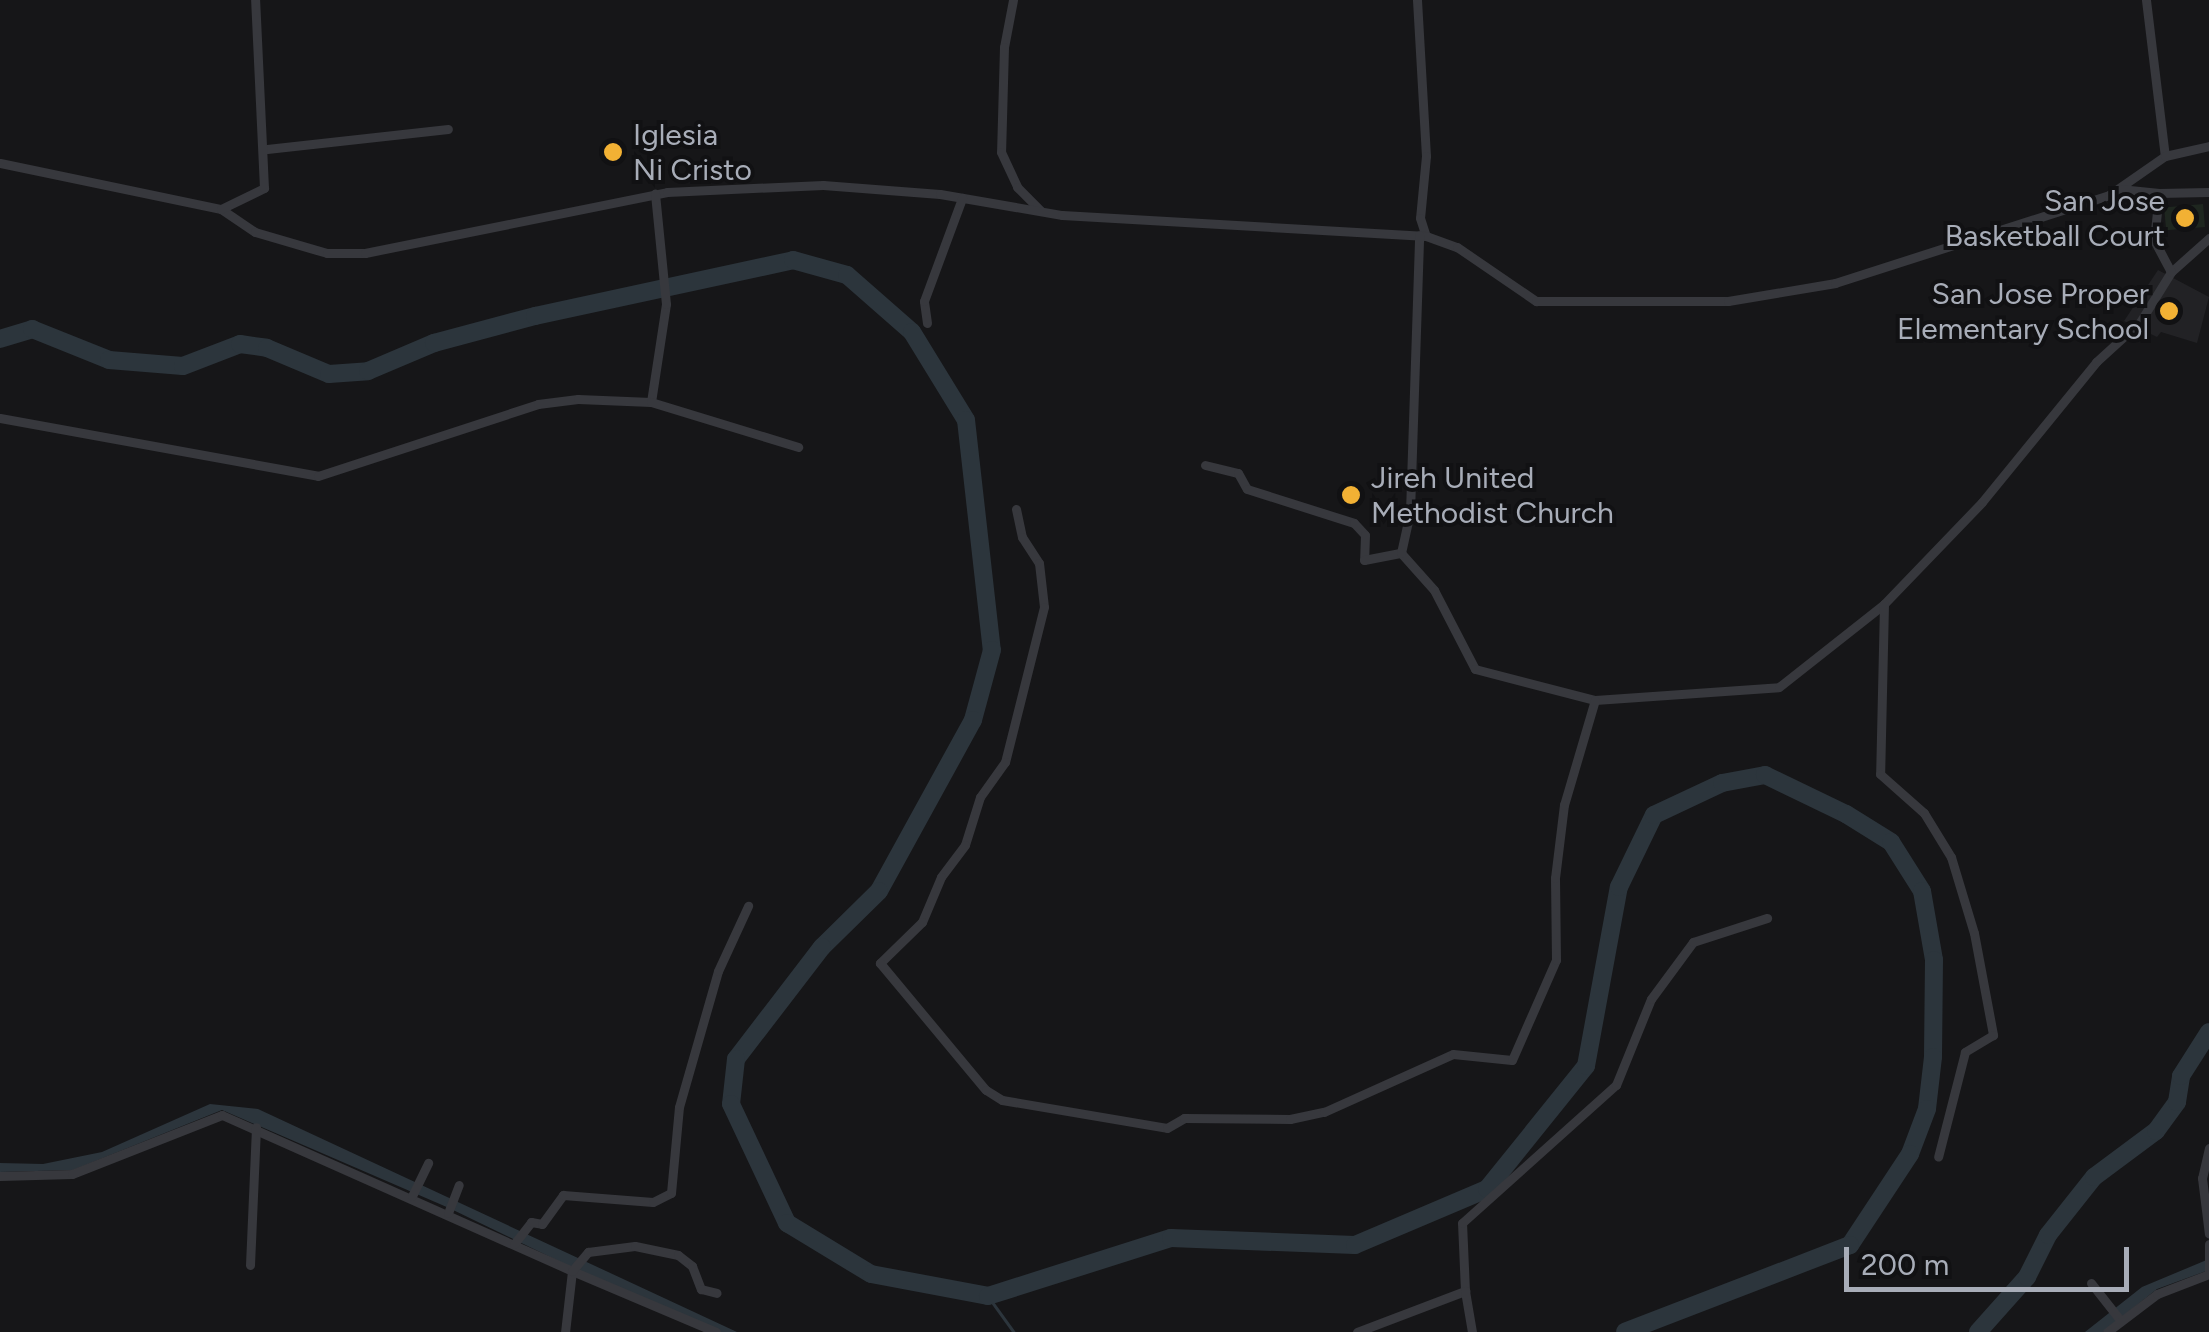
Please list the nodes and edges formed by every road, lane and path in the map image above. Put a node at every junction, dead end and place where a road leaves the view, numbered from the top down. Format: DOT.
graph roads {
  1 [pos="255,0"];
  2 [pos="1014,0"];
  3 [pos="1418,0"];
  4 [pos="2146,0"];
  5 [pos="448,129"];
  6 [pos="2209,146"];
  7 [pos="266,149"];
  8 [pos="2165,156"];
  9 [pos="0,163"];
  10 [pos="2122,189"];
  11 [pos="2159,192"];
  12 [pos="2209,192"];
  13 [pos="655,194"];
  14 [pos="962,198"];
  15 [pos="221,209"];
  16 [pos="1042,212"];
  17 [pos="1422,236"];
  18 [pos="2209,238"];
  19 [pos="2171,272"];
  20 [pos="926,323"];
  21 [pos="650,402"];
  22 [pos="0,418"];
  23 [pos="798,446"];
  24 [pos="1206,465"];
  25 [pos="1016,509"];
  26 [pos="1401,553"];
  27 [pos="1884,604"];
  28 [pos="1595,700"];
  29 [pos="748,906"];
  30 [pos="1767,918"];
  31 [pos="256,1127"];
  32 [pos="2209,1148"];
  33 [pos="1938,1158"];
  34 [pos="428,1163"];
  35 [pos="0,1176"];
  36 [pos="459,1185"];
  37 [pos="414,1191"];
  38 [pos="450,1207"];
  39 [pos="2209,1234"];
  40 [pos="517,1239"];
  41 [pos="2209,1244"];
  42 [pos="250,1265"];
  43 [pos="576,1266"];
  44 [pos="2208,1269"];
  45 [pos="2091,1283"];
  46 [pos="1466,1291"];
  47 [pos="718,1293"];
  48 [pos="2120,1320"];
  49 [pos="2098,1321"];
  50 [pos="2106,1331"];
  51 [pos="566,1332"];
  52 [pos="716,1332"];
  53 [pos="1357,1332"];
  54 [pos="1472,1332"];
  1 -- 7 [label="street"];
  2 -- 16 [label="street"];
  3 -- 17 [label="street"];
  4 -- 8 [label="street"];
  5 -- 7 [label="street"];
  6 -- 8 [label="street"];
  7 -- 15 [label="street"];
  8 -- 10 [label="street"];
  9 -- 15 [label="street"];
  10 -- 11 [label="street"];
  10 -- 17 [label="street"];
  11 -- 12 [label="street"];
  11 -- 19 [label="street"];
  13 -- 14 [label="street"];
  13 -- 15 [label="street"];
  13 -- 21 [label="street"];
  14 -- 16 [label="street"];
  14 -- 20 [label="street"];
  16 -- 17 [label="street"];
  17 -- 26 [label="street"];
  18 -- 19 [label="street"];
  19 -- 27 [label="street"];
  21 -- 22 [label="street"];
  21 -- 23 [label="street"];
  24 -- 26 [label="street"];
  25 -- 28 [label="street"];
  26 -- 28 [label="street"];
  27 -- 28 [label="street"];
  27 -- 33 [label="street"];
  29 -- 40 [label="street"];
  30 -- 46 [label="street"];
  31 -- 35 [label="street"];
  31 -- 37 [label="street"];
  31 -- 42 [label="street"];
  32 -- 39 [label="street"];
  34 -- 37 [label="street"];
  36 -- 38 [label="street"];
  37 -- 38 [label="street"];
  38 -- 40 [label="street"];
  40 -- 43 [label="street"];
  41 -- 44 [label="street"];
  43 -- 47 [label="street"];
  43 -- 51 [label="street"];
  43 -- 52 [label="street"];
  44 -- 48 [label="street"];
  45 -- 48 [label="street"];
  46 -- 53 [label="street"];
  46 -- 54 [label="street"];
  48 -- 50 [label="street"];
  49 -- 50 [label="street"];
}
